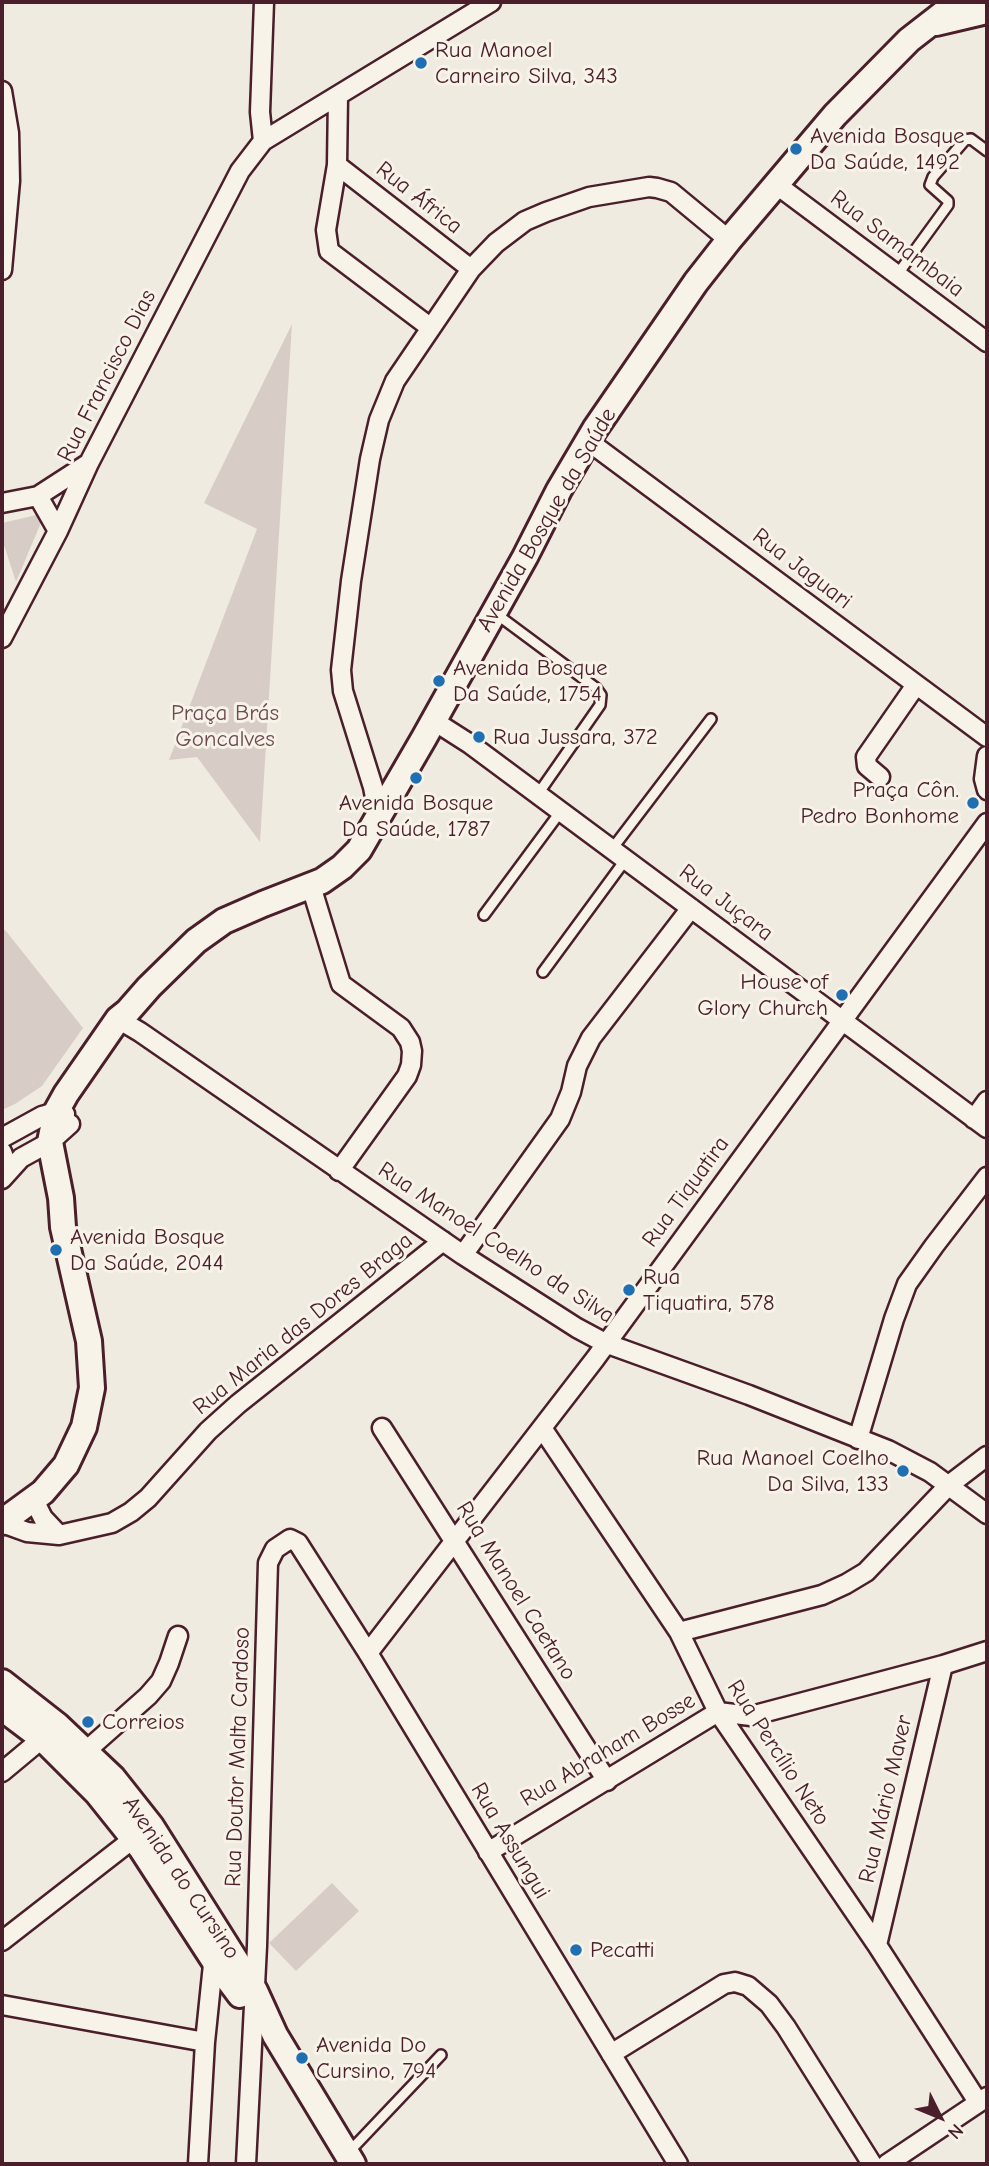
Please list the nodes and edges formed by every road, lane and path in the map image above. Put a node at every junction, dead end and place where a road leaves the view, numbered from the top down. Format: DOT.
graph roads {
  1 [pos="264,2"];
  2 [pos="491,2"];
  3 [pos="958,2"];
  4 [pos="970,2"];
  5 [pos="987,9"];
  6 [pos="929,25"];
  7 [pos="2,91"];
  8 [pos="338,96"];
  9 [pos="264,141"];
  10 [pos="987,150"];
  11 [pos="337,165"];
  12 [pos="777,185"];
  13 [pos="729,240"];
  14 [pos="471,269"];
  15 [pos="2,270"];
  16 [pos="897,275"];
  17 [pos="431,328"];
  18 [pos="987,342"];
  19 [pos="593,444"];
  20 [pos="89,463"];
  21 [pos="38,496"];
  22 [pos="2,503"];
  23 [pos="58,531"];
  24 [pos="2,601"];
  25 [pos="494,612"];
  26 [pos="5,631"];
  27 [pos="916,685"];
  28 [pos="711,719"];
  29 [pos="434,721"];
  30 [pos="987,737"];
  31 [pos="987,756"];
  32 [pos="880,778"];
  33 [pos="987,790"];
  34 [pos="538,794"];
  35 [pos="561,811"];
  36 [pos="378,813"];
  37 [pos="987,823"];
  38 [pos="619,854"];
  39 [pos="311,886"];
  40 [pos="691,908"];
  41 [pos="484,915"];
  42 [pos="543,972"];
  43 [pos="124,1018"];
  44 [pos="842,1020"];
  45 [pos="987,1101"];
  46 [pos="66,1117"];
  47 [pos="981,1124"];
  48 [pos="2,1138"];
  49 [pos="50,1142"];
  50 [pos="2,1152"];
  51 [pos="340,1171"];
  52 [pos="987,1177"];
  53 [pos="3,1178"];
  54 [pos="61,1198"];
  55 [pos="443,1241"];
  56 [pos="463,1255"];
  57 [pos="605,1343"];
  58 [pos="383,1428"];
  59 [pos="542,1428"];
  60 [pos="858,1439"];
  61 [pos="987,1456"];
  62 [pos="949,1485"];
  63 [pos="38,1496"];
  64 [pos="987,1514"];
  65 [pos="2,1523"];
  66 [pos="60,1535"];
  67 [pos="456,1541"];
  68 [pos="298,1544"];
  69 [pos="679,1632"];
  70 [pos="178,1636"];
  71 [pos="987,1651"];
  72 [pos="368,1653"];
  73 [pos="943,1665"];
  74 [pos="2,1682"];
  75 [pos="2,1708"];
  76 [pos="718,1712"];
  77 [pos="50,1732"];
  78 [pos="77,1759"];
  79 [pos="2,1772"];
  80 [pos="607,1781"];
  81 [pos="142,1832"];
  82 [pos="488,1852"];
  83 [pos="219,1935"];
  84 [pos="2,1941"];
  85 [pos="877,1945"];
  86 [pos="213,1959"];
  87 [pos="255,2002"];
  88 [pos="2,2004"];
  89 [pos="205,2042"];
  90 [pos="611,2054"];
  91 [pos="442,2055"];
  92 [pos="983,2100"];
  93 [pos="350,2159"];
  94 [pos="198,2164"];
  95 [pos="246,2164"];
  96 [pos="678,2164"];
  97 [pos="872,2164"];
  98 [pos="887,2164"];
  1 -- 9 [label="street"];
  2 -- 8 [label="street"];
  3 -- 6 [label="street, Avenida Bosque da Saúde"];
  4 -- 5 [label="street"];
  5 -- 6 [label="street"];
  6 -- 12 [label="street, Avenida Bosque da Saúde"];
  7 -- 15 [label="street"];
  8 -- 9 [label="street"];
  8 -- 11 [label="street"];
  9 -- 20 [label="street, Rua Francisco Dias"];
  10 -- 16 [label="lane"];
  11 -- 14 [label="street, Rua África"];
  11 -- 17 [label="street"];
  12 -- 13 [label="street, Avenida Bosque da Saúde"];
  12 -- 16 [label="street, Rua Samambaia"];
  13 -- 14 [label="street"];
  13 -- 19 [label="street, Avenida Bosque da Saúde"];
  14 -- 17 [label="street"];
  16 -- 18 [label="street, Rua Samambaia"];
  17 -- 36 [label="street"];
  19 -- 25 [label="street, Avenida Bosque da Saúde"];
  19 -- 27 [label="street, Rua Jaguari"];
  20 -- 21 [label="street"];
  20 -- 23 [label="street, Rua Francisco Dias"];
  21 -- 22 [label="street"];
  21 -- 23 [label="street"];
  23 -- 26 [label="street, Rua Francisco Dias"];
  24 -- 26 [label="street"];
  25 -- 29 [label="street, Avenida Bosque da Saúde"];
  25 -- 34 [label="lane"];
  27 -- 30 [label="street, Rua Jaguari"];
  27 -- 32 [label="street"];
  28 -- 38 [label="lane"];
  29 -- 34 [label="street, Rua Juçara"];
  29 -- 36 [label="street, Avenida Bosque da Saúde"];
  31 -- 33 [label="street"];
  34 -- 35 [label="street, Rua Juçara"];
  35 -- 38 [label="street, Rua Juçara"];
  35 -- 41 [label="lane"];
  36 -- 39 [label="street, Avenida Bosque da Saúde"];
  37 -- 44 [label="street, Rua Tiquatira"];
  38 -- 40 [label="street, Rua Juçara"];
  38 -- 42 [label="lane"];
  39 -- 43 [label="street, Avenida Bosque da Saúde"];
  39 -- 51 [label="street"];
  40 -- 44 [label="street, Rua Juçara"];
  40 -- 56 [label="street"];
  43 -- 46 [label="street, Avenida Bosque da Saúde"];
  43 -- 51 [label="street, Rua Manoel Coelho da Silva"];
  44 -- 47 [label="street, Rua Juçara"];
  44 -- 57 [label="street, Rua Tiquatira"];
  45 -- 47 [label="street"];
  46 -- 48 [label="street"];
  46 -- 49 [label="street, Avenida Bosque da Saúde"];
  46 -- 54 [label="street, Avenida Bosque da Saúde"];
  49 -- 53 [label="street"];
  49 -- 54 [label="street, Avenida Bosque da Saúde"];
  50 -- 53 [label="street"];
  51 -- 55 [label="street, Rua Manoel Coelho da Silva"];
  52 -- 60 [label="street"];
  54 -- 63 [label="street, Avenida Bosque da Saúde"];
  55 -- 56 [label="street, Rua Manoel Coelho da Silva"];
  55 -- 66 [label="street, Rua Maria das Dores Braga"];
  56 -- 57 [label="street, Rua Manoel Coelho da Silva"];
  57 -- 59 [label="street, Rua Tiquatira"];
  57 -- 60 [label="street, Rua Manoel Coelho da Silva"];
  58 -- 67 [label="street, Rua Manoel Caetano"];
  59 -- 67 [label="street, Rua Tiquatira"];
  59 -- 69 [label="street, Rua Percílio Neto"];
  60 -- 62 [label="street, Rua Manoel Coelho da Silva"];
  61 -- 62 [label="street"];
  62 -- 64 [label="street, Rua Manoel Coelho da Silva"];
  62 -- 69 [label="street"];
  63 -- 65 [label="street, Avenida Bosque da Saúde"];
  63 -- 66 [label="street"];
  65 -- 66 [label="street, Rua Maria das Dores Braga"];
  67 -- 72 [label="street, Rua Tiquatira"];
  67 -- 80 [label="street, Rua Manoel Caetano"];
  68 -- 72 [label="street, Rua Assungui"];
  68 -- 87 [label="street, Rua Doutor Malta Cardoso"];
  69 -- 76 [label="street, Rua Percílio Neto"];
  70 -- 78 [label="street"];
  71 -- 73 [label="street"];
  72 -- 82 [label="street, Rua Assungui"];
  73 -- 76 [label="street"];
  73 -- 85 [label="street, Rua Mário Maver"];
  74 -- 77 [label="street, Avenida do Cursino"];
  75 -- 77 [label="street, Avenida do Cursino"];
  76 -- 80 [label="street, Rua Abraham Bosse"];
  76 -- 85 [label="street, Rua Percílio Neto"];
  77 -- 78 [label="street, Avenida do Cursino"];
  77 -- 79 [label="street"];
  78 -- 81 [label="street, Avenida do Cursino"];
  80 -- 82 [label="street, Rua Abraham Bosse"];
  81 -- 83 [label="street, Avenida do Cursino"];
  81 -- 84 [label="street"];
  81 -- 86 [label="street, Avenida do Cursino"];
  82 -- 90 [label="street, Rua Assungui"];
  83 -- 86 [label="street"];
  83 -- 87 [label="street, Avenida do Cursino"];
  85 -- 92 [label="street, Rua Percílio Neto"];
  86 -- 87 [label="street, Avenida do Cursino"];
  86 -- 89 [label="street"];
  87 -- 93 [label="street, Avenida do Cursino"];
  87 -- 95 [label="street, Rua Doutor Malta Cardoso"];
  88 -- 89 [label="street"];
  89 -- 94 [label="street"];
  90 -- 96 [label="street, Rua Assungui"];
  90 -- 97 [label="street"];
  91 -- 93 [label="lane"];
  92 -- 98 [label="street"];
}
